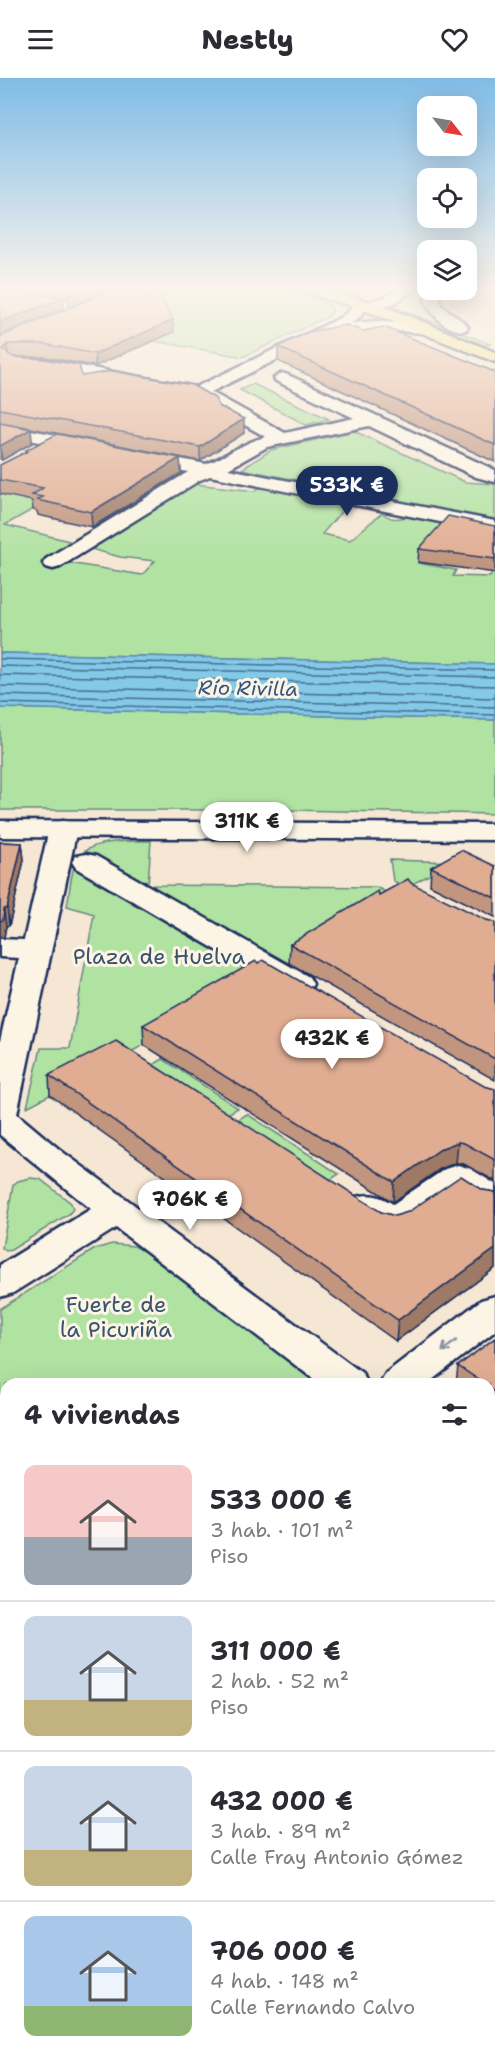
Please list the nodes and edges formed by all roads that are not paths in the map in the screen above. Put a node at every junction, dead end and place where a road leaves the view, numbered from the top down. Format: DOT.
graph roads {
  1 [pos="136,381"];
  2 [pos="222,381"];
  3 [pos="288,381"];
  4 [pos="198,392"];
  5 [pos="371,420"];
  6 [pos="0,429"];
  7 [pos="280,437"];
  8 [pos="55,440"];
  9 [pos="28,455"];
  10 [pos="206,471"];
  11 [pos="495,476"];
  12 [pos="495,527"];
  13 [pos="53,563"];
  14 [pos="0,829"];
  15 [pos="63,829"];
  16 [pos="495,832"];
  17 [pos="86,862"];
  18 [pos="0,948"];
  19 [pos="37,949"];
  20 [pos="321,997"];
  21 [pos="0,1115"];
  22 [pos="344,1190"];
  23 [pos="495,1200"];
  24 [pos="117,1210"];
  25 [pos="0,1283"];
  26 [pos="495,1310"];
  27 [pos="340,1378"];
  28 [pos="408,1378"];
  1 -- 4 [label="street"];
  2 -- 4 [label="street"];
  3 -- 5 [label="street"];
  4 -- 7 [label="street"];
  5 -- 7 [label="street"];
  5 -- 11 [label="street"];
  6 -- 8 [label="street"];
  7 -- 10 [label="street"];
  8 -- 9 [label="street"];
  8 -- 10 [label="street"];
  10 -- 12 [label="street"];
  10 -- 13 [label="street"];
  14 -- 15 [label="street"];
  15 -- 16 [label="street"];
  15 -- 19 [label="street"];
  17 -- 20 [label="street"];
  18 -- 19 [label="street"];
  19 -- 21 [label="street"];
  21 -- 24 [label="street"];
  22 -- 23 [label="street"];
  24 -- 25 [label="street"];
  24 -- 27 [label="street"];
  26 -- 28 [label="street, one-way"];
}
